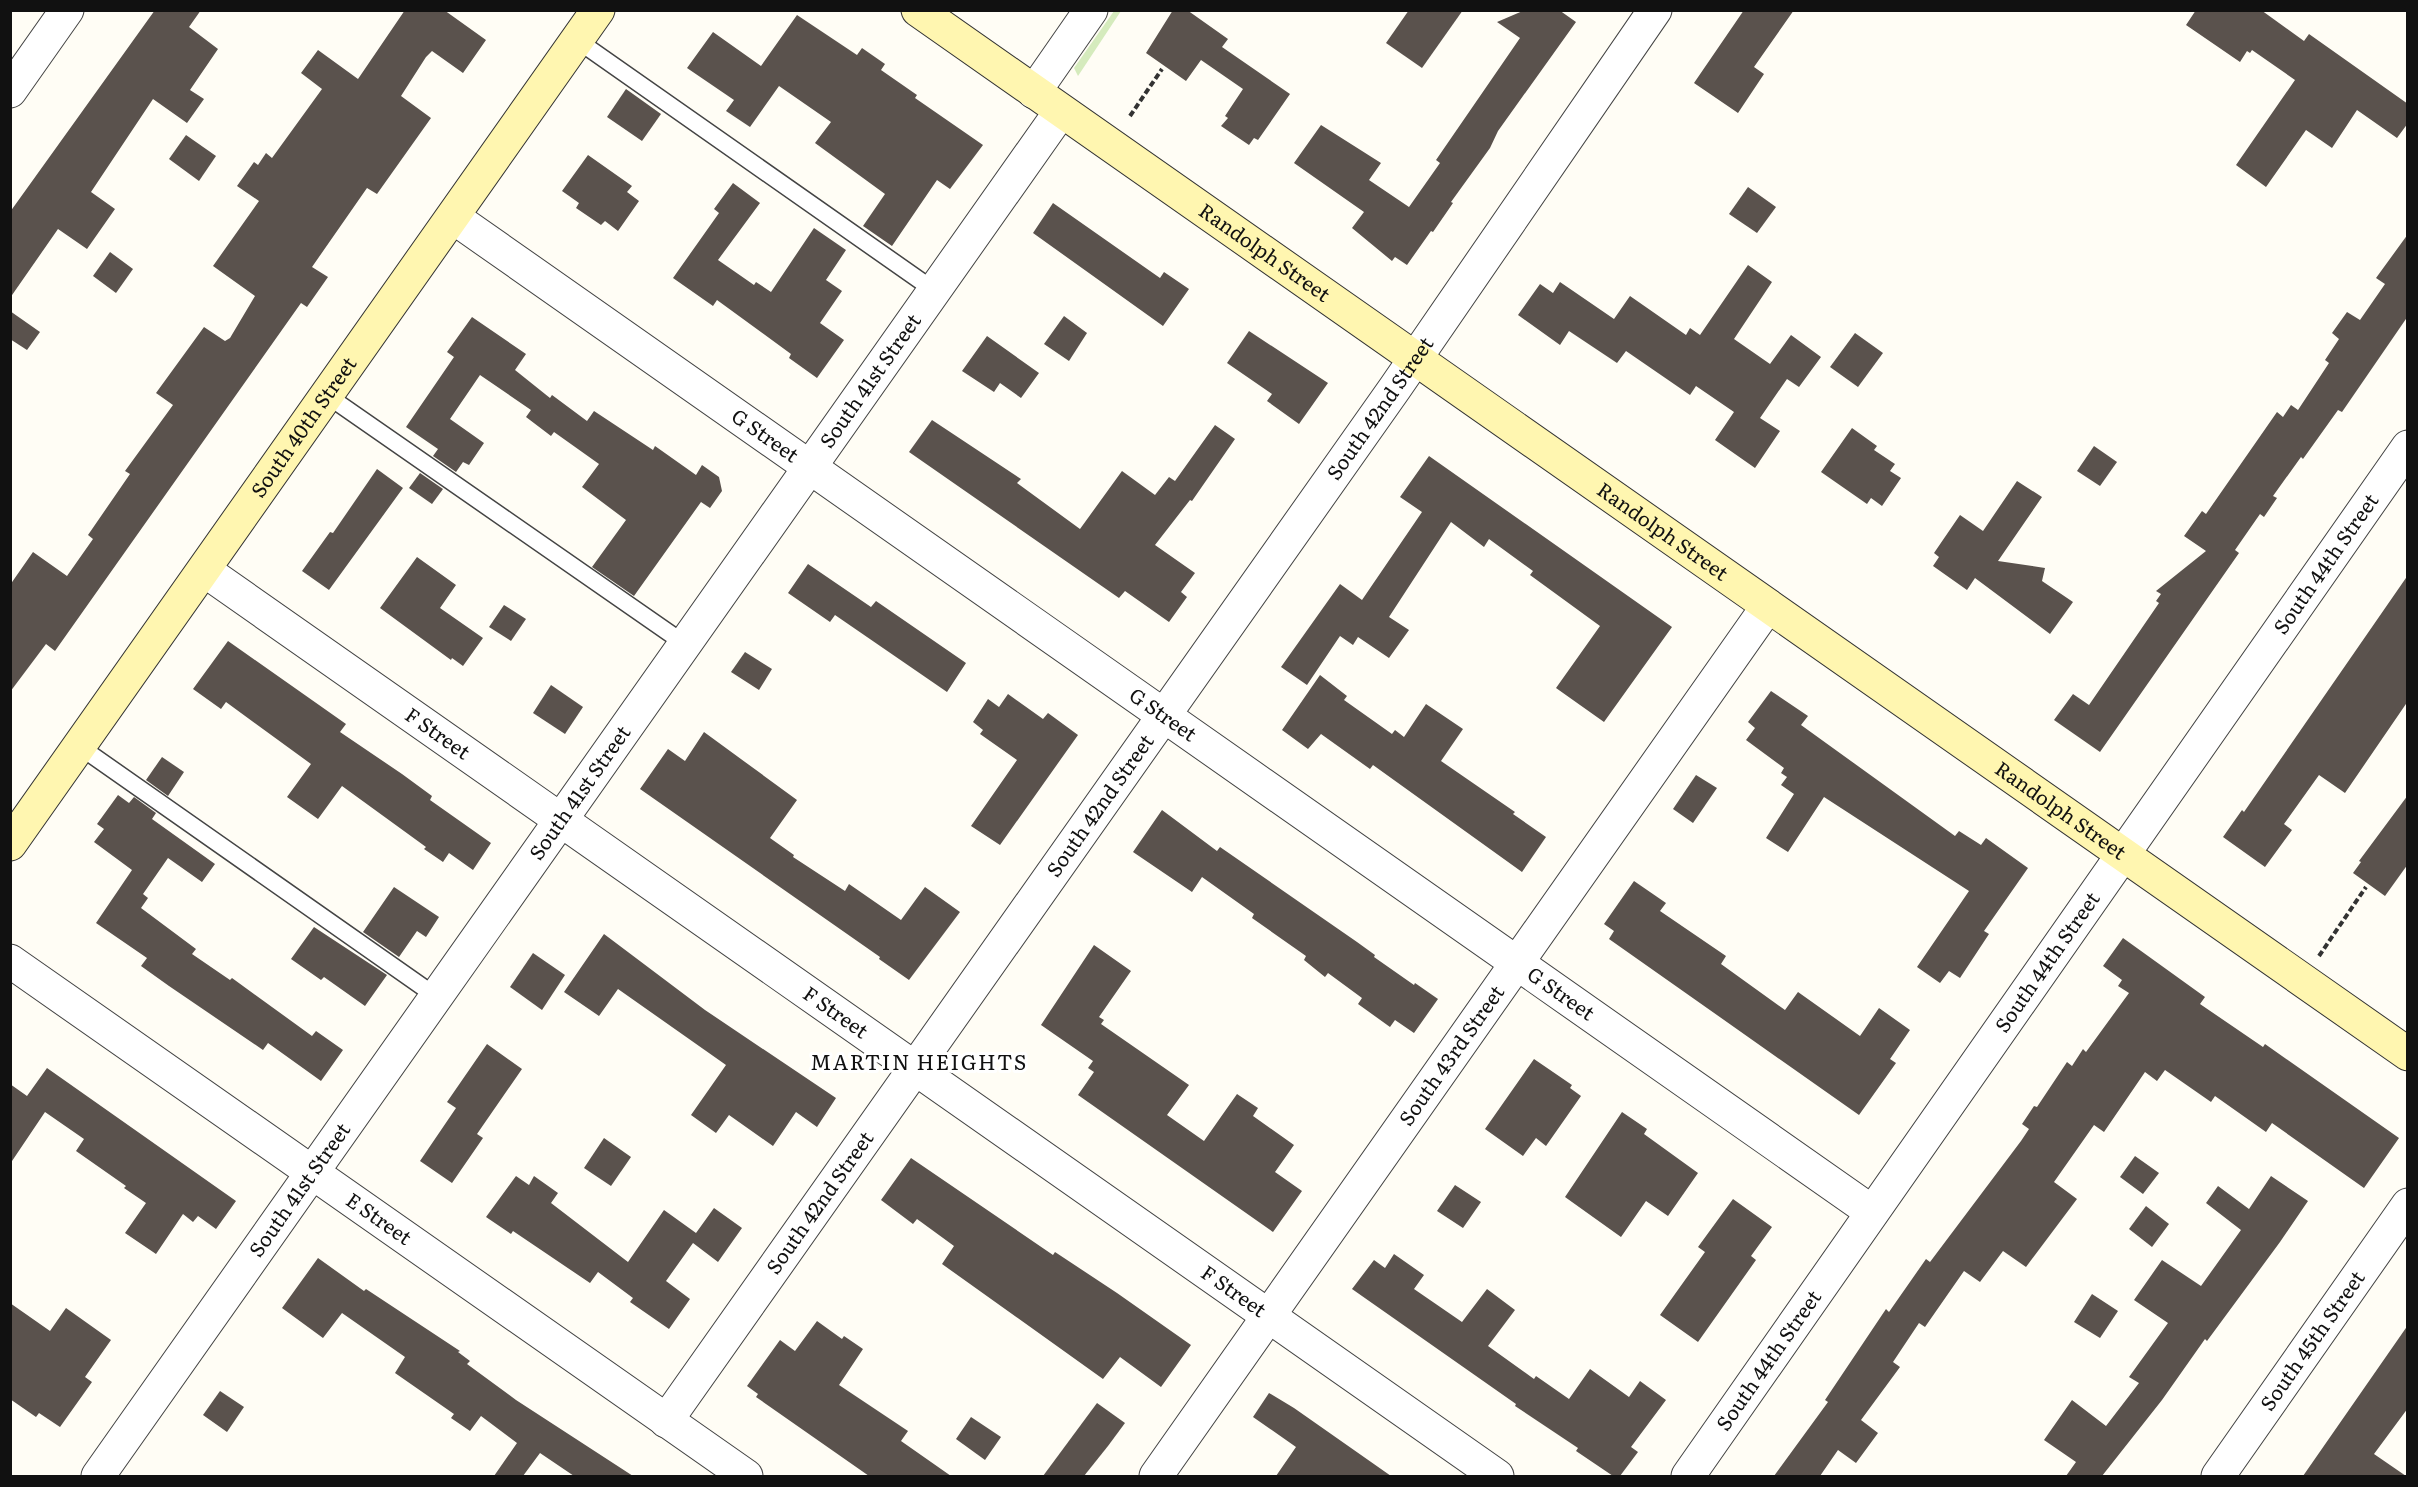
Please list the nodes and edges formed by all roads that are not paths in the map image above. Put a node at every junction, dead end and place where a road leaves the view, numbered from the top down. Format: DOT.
graph roads {
  1 [pos="67,10"];
  2 [pos="598,10"];
  3 [pos="918,10"];
  4 [pos="1091,10"];
  5 [pos="1655,10"];
  6 [pos="578,40"];
  7 [pos="10,91"];
  8 [pos="1034,92"];
  9 [pos="1061,111"];
  10 [pos="453,217"];
  11 [pos="935,291"];
  12 [pos="1415,358"];
  13 [pos="328,396"];
  14 [pos="2408,447"];
  15 [pos="810,467"];
  16 [pos="204,570"];
  17 [pos="1768,606"];
  18 [pos="685,644"];
  19 [pos="1164,716"];
  20 [pos="79,746"];
  21 [pos="561,820"];
  22 [pos="10,844"];
  23 [pos="2123,855"];
  24 [pos="10,961"];
  25 [pos="1518,963"];
  26 [pos="437,997"];
  27 [pos="2408,1054"];
  28 [pos="915,1069"];
  29 [pos="312,1174"];
  30 [pos="2408,1205"];
  31 [pos="1872,1212"];
  32 [pos="1269,1317"];
  33 [pos="666,1421"];
  34 [pos="98,1476"];
  35 [pos="746,1476"];
  36 [pos="1156,1476"];
  37 [pos="1497,1476"];
  38 [pos="1689,1476"];
  39 [pos="2218,1476"];
  1 -- 7 [label="street"];
  2 -- 6 [label="main road, South 40th Street"];
  3 -- 8 [label="main road, Randolph Street"];
  4 -- 8 [label="street"];
  5 -- 12 [label="street, South 42nd Street"];
  6 -- 10 [label="main road, South 40th Street"];
  6 -- 11 [label="lane"];
  8 -- 9 [label="main road, Randolph Street"];
  9 -- 11 [label="street, South 41st Street"];
  9 -- 12 [label="main road, Randolph Street"];
  10 -- 13 [label="main road, South 40th Street"];
  10 -- 15 [label="street, G Street"];
  11 -- 15 [label="street, South 41st Street"];
  12 -- 17 [label="main road, Randolph Street"];
  12 -- 19 [label="street, South 42nd Street"];
  13 -- 16 [label="main road, South 40th Street"];
  13 -- 18 [label="lane"];
  14 -- 23 [label="street, South 44th Street"];
  15 -- 18 [label="street, South 41st Street"];
  15 -- 19 [label="street, G Street"];
  16 -- 20 [label="main road, South 40th Street"];
  16 -- 21 [label="street, F Street"];
  17 -- 23 [label="main road, Randolph Street"];
  17 -- 25 [label="street, South 43rd Street"];
  18 -- 21 [label="street, South 41st Street"];
  19 -- 25 [label="street, G Street"];
  19 -- 28 [label="street, South 42nd Street"];
  20 -- 22 [label="main road, South 40th Street"];
  20 -- 26 [label="lane"];
  21 -- 26 [label="street, South 41st Street"];
  21 -- 28 [label="street, F Street"];
  23 -- 27 [label="main road, Randolph Street"];
  23 -- 31 [label="street, South 44th Street"];
  24 -- 29 [label="street, E Street"];
  25 -- 31 [label="street, G Street"];
  25 -- 32 [label="street, South 43rd Street"];
  26 -- 29 [label="street, South 41st Street"];
  28 -- 32 [label="street, F Street"];
  28 -- 33 [label="street, South 42nd Street"];
  29 -- 33 [label="street, E Street"];
  29 -- 34 [label="street, South 41st Street"];
  30 -- 39 [label="street, South 45th Street"];
  31 -- 38 [label="street, South 44th Street"];
  32 -- 36 [label="street, South 43rd Street"];
  32 -- 37 [label="street, F Street"];
  33 -- 35 [label="street, E Street"];
}
